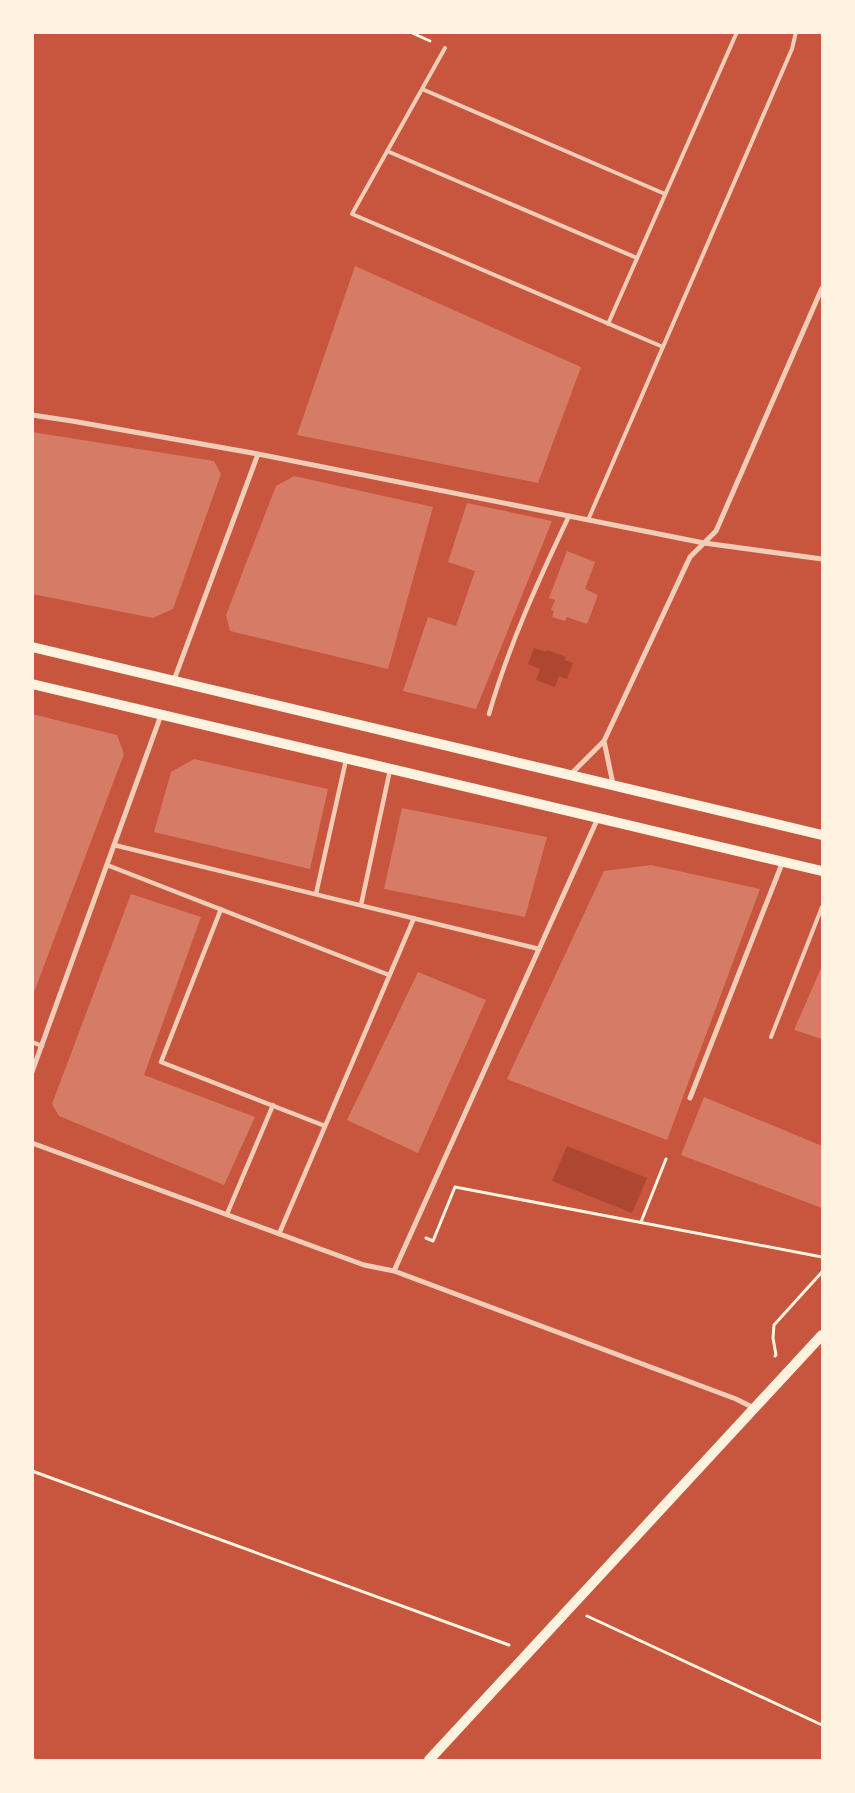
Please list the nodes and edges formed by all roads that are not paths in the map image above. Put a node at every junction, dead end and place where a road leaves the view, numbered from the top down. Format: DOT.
graph roads {
  1 [pos="737,32"];
  2 [pos="796,32"];
  3 [pos="445,48"];
  4 [pos="422,90"];
  5 [pos="388,151"];
  6 [pos="665,194"];
  7 [pos="637,258"];
  8 [pos="822,288"];
  9 [pos="608,324"];
  10 [pos="662,347"];
  11 [pos="32,415"];
  12 [pos="258,454"];
  13 [pos="568,516"];
  14 [pos="588,520"];
  15 [pos="704,543"];
  16 [pos="822,559"];
  17 [pos="32,646"];
  18 [pos="174,680"];
  19 [pos="32,684"];
  20 [pos="489,714"];
  21 [pos="161,715"];
  22 [pos="604,741"];
  23 [pos="347,758"];
  24 [pos="391,769"];
  25 [pos="572,774"];
  26 [pos="613,784"];
  27 [pos="599,817"];
  28 [pos="822,835"];
  29 [pos="114,845"];
  30 [pos="783,861"];
  31 [pos="107,865"];
  32 [pos="822,871"];
  33 [pos="316,894"];
  34 [pos="361,905"];
  35 [pos="822,907"];
  36 [pos="221,909"];
  37 [pos="414,918"];
  38 [pos="539,949"];
  39 [pos="389,975"];
  40 [pos="771,1037"];
  41 [pos="32,1042"];
  42 [pos="42,1046"];
  43 [pos="32,1072"];
  44 [pos="690,1098"];
  45 [pos="273,1105"];
  46 [pos="325,1126"];
  47 [pos="32,1142"];
  48 [pos="227,1214"];
  49 [pos="279,1234"];
  50 [pos="394,1271"];
  51 [pos="822,1335"];
  52 [pos="755,1408"];
  53 [pos="429,1760"];
  1 -- 6 [label="lane"];
  2 -- 10 [label="lane"];
  3 -- 4 [label="lane"];
  4 -- 5 [label="lane"];
  4 -- 6 [label="lane"];
  5 -- 7 [label="lane"];
  5 -- 9 [label="lane"];
  6 -- 7 [label="lane"];
  7 -- 9 [label="lane"];
  8 -- 15 [label="street"];
  9 -- 10 [label="lane"];
  10 -- 14 [label="lane"];
  11 -- 12 [label="street"];
  12 -- 13 [label="street"];
  12 -- 18 [label="street"];
  13 -- 14 [label="street"];
  13 -- 20 [label="street"];
  14 -- 15 [label="street"];
  15 -- 16 [label="street"];
  15 -- 22 [label="street"];
  17 -- 18 [label="main road"];
  18 -- 25 [label="main road"];
  19 -- 21 [label="main road"];
  21 -- 23 [label="main road"];
  21 -- 29 [label="street"];
  22 -- 25 [label="street"];
  22 -- 26 [label="street"];
  23 -- 24 [label="main road"];
  23 -- 33 [label="street"];
  24 -- 27 [label="main road"];
  24 -- 34 [label="street"];
  25 -- 26 [label="main road"];
  26 -- 28 [label="main road"];
  27 -- 30 [label="main road"];
  27 -- 38 [label="street"];
  29 -- 31 [label="street"];
  29 -- 33 [label="street"];
  30 -- 32 [label="main road"];
  30 -- 44 [label="street"];
  31 -- 36 [label="street"];
  31 -- 42 [label="street"];
  33 -- 34 [label="street"];
  34 -- 37 [label="street"];
  35 -- 40 [label="lane"];
  36 -- 39 [label="street"];
  36 -- 45 [label="street"];
  37 -- 38 [label="street"];
  37 -- 39 [label="street"];
  38 -- 50 [label="street"];
  39 -- 46 [label="street"];
  41 -- 42 [label="street"];
  42 -- 43 [label="street"];
  45 -- 46 [label="street"];
  45 -- 48 [label="street"];
  46 -- 49 [label="street"];
  47 -- 48 [label="street"];
  48 -- 49 [label="street"];
  49 -- 50 [label="street"];
  50 -- 52 [label="street"];
  51 -- 52 [label="main road"];
  52 -- 53 [label="main road"];
}
